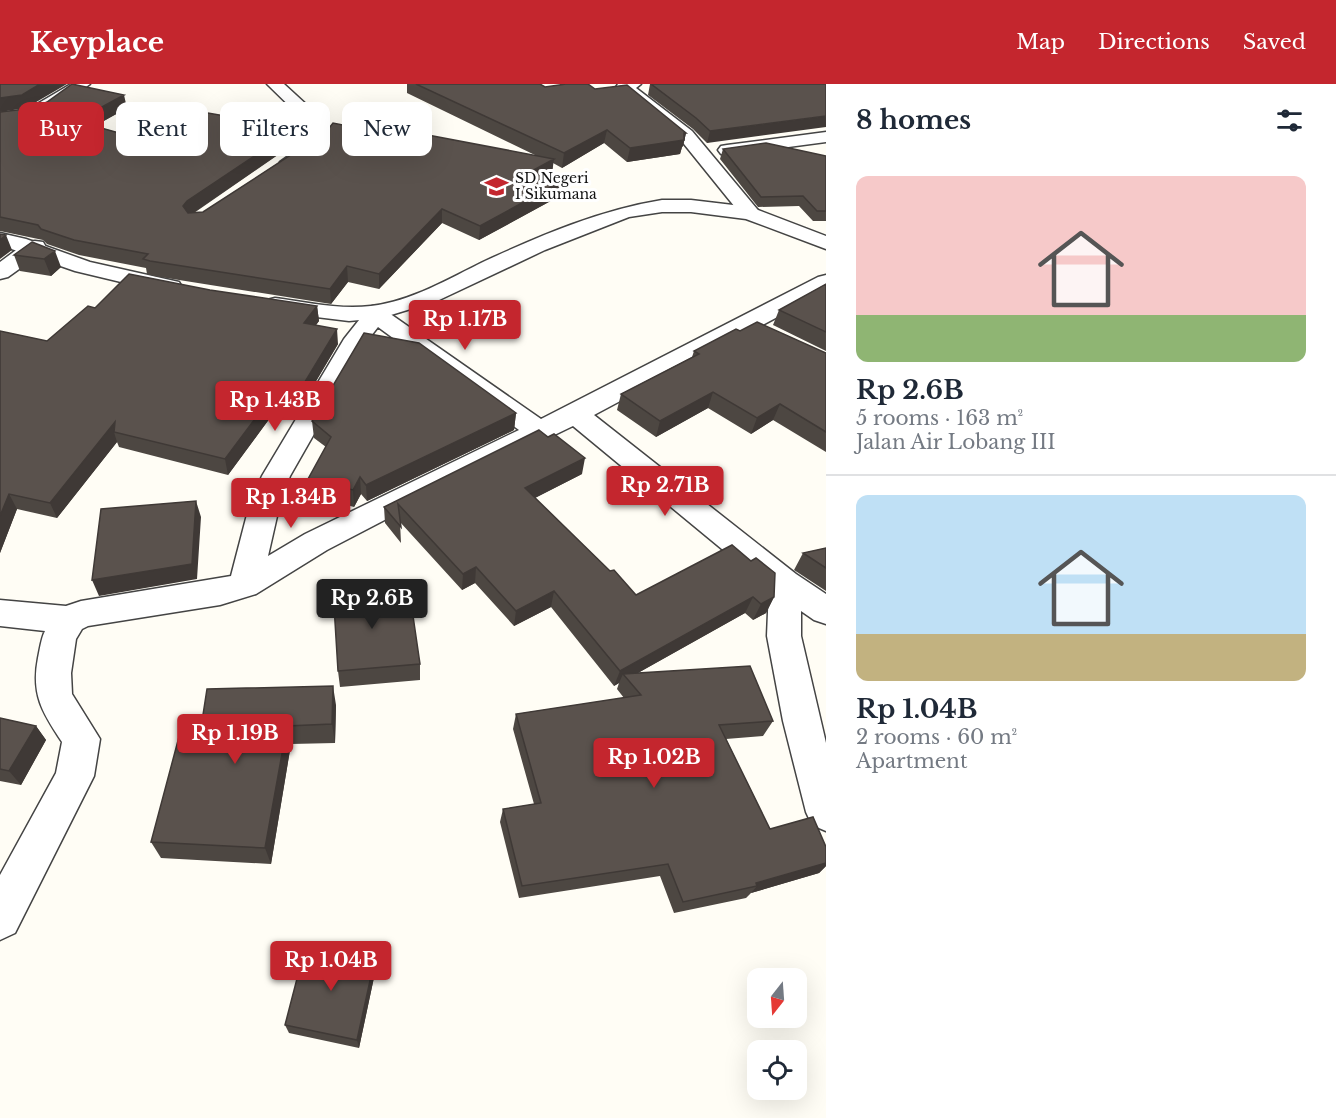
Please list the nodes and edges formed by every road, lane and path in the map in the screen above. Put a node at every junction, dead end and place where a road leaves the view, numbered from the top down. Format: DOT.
graph roads {
  1 [pos="82,84"];
  2 [pos="275,84"];
  3 [pos="633,84"];
  4 [pos="0,118"];
  5 [pos="826,137"];
  6 [pos="703,153"];
  7 [pos="273,173"];
  8 [pos="750,213"];
  9 [pos="0,238"];
  10 [pos="826,243"];
  11 [pos="35,247"];
  12 [pos="0,272"];
  13 [pos="826,282"];
  14 [pos="192,292"];
  15 [pos="259,303"];
  16 [pos="375,313"];
  17 [pos="745,323"];
  18 [pos="776,338"];
  19 [pos="575,414"];
  20 [pos="539,431"];
  21 [pos="785,583"];
  22 [pos="245,585"];
  23 [pos="826,611"];
  24 [pos="0,613"];
  25 [pos="70,621"];
  26 [pos="826,812"];
  27 [pos="0,918"];
  1 -- 4 [label="street"];
  2 -- 7 [label="street"];
  3 -- 6 [label="street"];
  5 -- 6 [label="street"];
  6 -- 8 [label="street"];
  8 -- 10 [label="street"];
  8 -- 16 [label="street"];
  9 -- 11 [label="street"];
  11 -- 12 [label="street"];
  11 -- 14 [label="street"];
  13 -- 17 [label="street"];
  15 -- 16 [label="street"];
  16 -- 20 [label="street"];
  16 -- 22 [label="street"];
  17 -- 18 [label="street"];
  17 -- 19 [label="street"];
  19 -- 20 [label="street"];
  19 -- 21 [label="street"];
  20 -- 22 [label="street"];
  21 -- 23 [label="street"];
  21 -- 26 [label="street"];
  22 -- 25 [label="street"];
  24 -- 25 [label="street"];
  25 -- 27 [label="street"];
}
